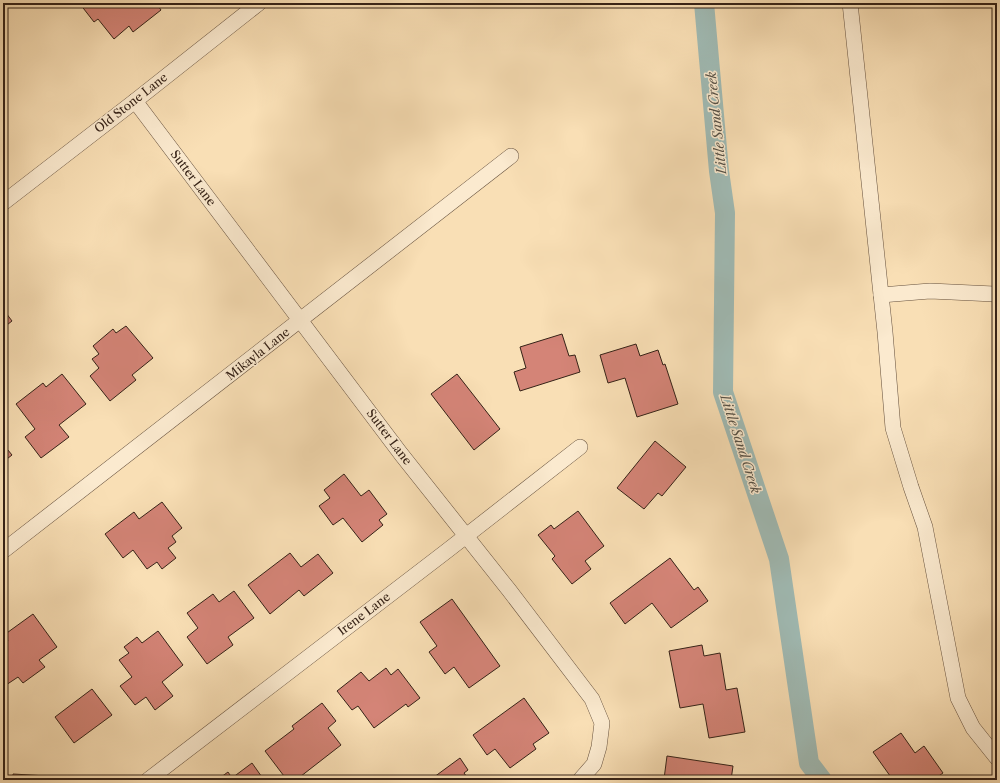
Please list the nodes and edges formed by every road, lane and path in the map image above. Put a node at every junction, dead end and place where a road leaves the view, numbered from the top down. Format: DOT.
graph roads {
  1 [pos="259,3"];
  2 [pos="850,3"];
  3 [pos="135,101"];
  4 [pos="511,156"];
  5 [pos="3,203"];
  6 [pos="881,295"];
  7 [pos="997,296"];
  8 [pos="300,320"];
  9 [pos="580,447"];
  10 [pos="466,536"];
  11 [pos="3,551"];
  12 [pos="997,758"];
  13 [pos="148,780"];
  14 [pos="580,780"];
  1 -- 3 [label="street, Old Stone Lane"];
  2 -- 6 [label="street"];
  3 -- 5 [label="street, Old Stone Lane"];
  3 -- 8 [label="street, Sutter Lane"];
  4 -- 8 [label="street, Mikayla Lane"];
  6 -- 7 [label="street"];
  6 -- 12 [label="street"];
  8 -- 10 [label="street, Sutter Lane"];
  8 -- 11 [label="street, Mikayla Lane"];
  9 -- 10 [label="street, Irene Lane"];
  10 -- 13 [label="street, Irene Lane"];
  10 -- 14 [label="street, Sutter Lane"];
}
